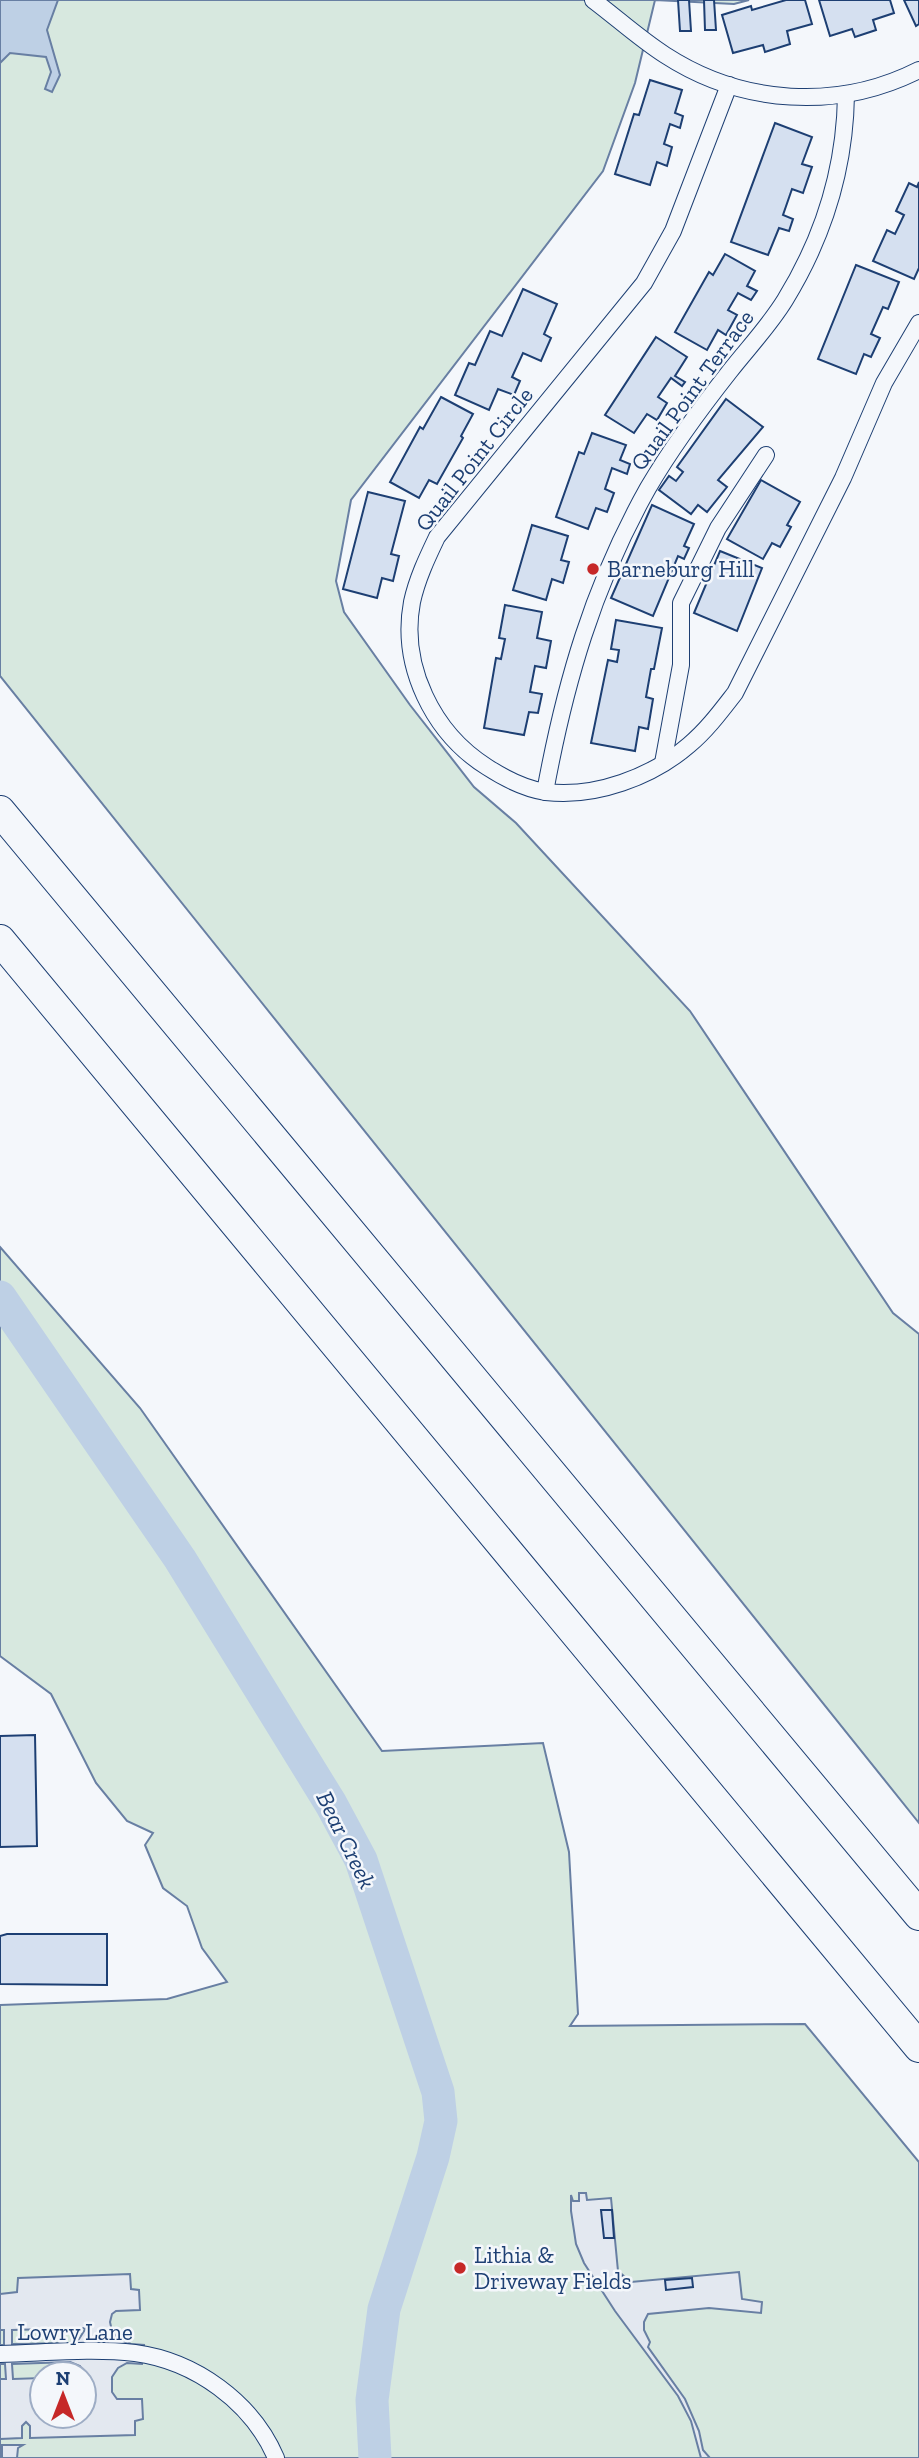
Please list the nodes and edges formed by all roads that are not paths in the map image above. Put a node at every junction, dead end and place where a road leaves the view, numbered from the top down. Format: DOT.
graph roads {
  1 [pos="593,0"];
  2 [pos="919,70"];
  3 [pos="729,85"];
  4 [pos="846,95"];
  5 [pos="919,323"];
  6 [pos="766,455"];
  7 [pos="663,764"];
  8 [pos="545,792"];
  9 [pos="0,811"];
  10 [pos="0,940"];
  11 [pos="919,1915"];
  12 [pos="919,2047"];
  13 [pos="0,2354"];
  14 [pos="276,2458"];
  1 -- 3 [label="street"];
  2 -- 4 [label="street"];
  3 -- 4 [label="street"];
  3 -- 8 [label="street, Quail Point Circle"];
  4 -- 8 [label="street, Quail Point Terrace"];
  5 -- 7 [label="street, Quail Point Circle"];
  6 -- 7 [label="street"];
  7 -- 8 [label="street, Quail Point Circle"];
  9 -- 11 [label="highway"];
  10 -- 12 [label="highway"];
  13 -- 14 [label="street, Lowry Lane"];
}
